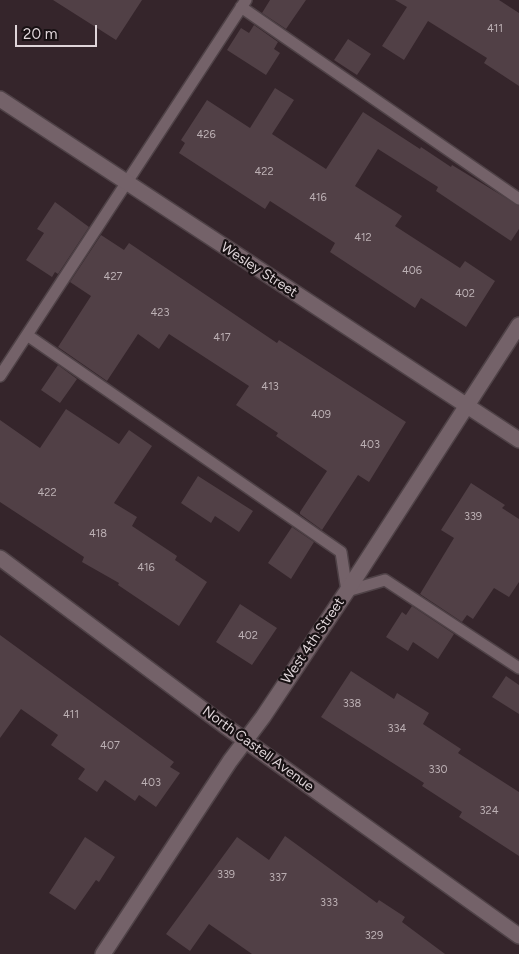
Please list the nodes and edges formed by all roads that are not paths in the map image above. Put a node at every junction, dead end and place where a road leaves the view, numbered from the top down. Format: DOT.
graph roads {
  1 [pos="244,4"];
  2 [pos="0,99"];
  3 [pos="126,183"];
  4 [pos="519,199"];
  5 [pos="519,325"];
  6 [pos="27,335"];
  7 [pos="0,376"];
  8 [pos="466,405"];
  9 [pos="519,440"];
  10 [pos="0,558"];
  11 [pos="347,591"];
  12 [pos="519,668"];
  13 [pos="246,740"];
  14 [pos="519,936"];
  15 [pos="103,954"];
  1 -- 3 [label="lane"];
  1 -- 4 [label="lane"];
  2 -- 3 [label="street, Wesley Street"];
  3 -- 6 [label="lane"];
  3 -- 8 [label="street, Wesley Street"];
  5 -- 8 [label="street, West 4th Street"];
  6 -- 7 [label="lane"];
  6 -- 11 [label="lane"];
  8 -- 9 [label="street, Wesley Street"];
  8 -- 11 [label="street, West 4th Street"];
  10 -- 13 [label="street, North Castell Avenue"];
  11 -- 12 [label="lane"];
  11 -- 13 [label="street, West 4th Street"];
  13 -- 14 [label="street, North Castell Avenue"];
  13 -- 15 [label="street, West 4th Street"];
}
